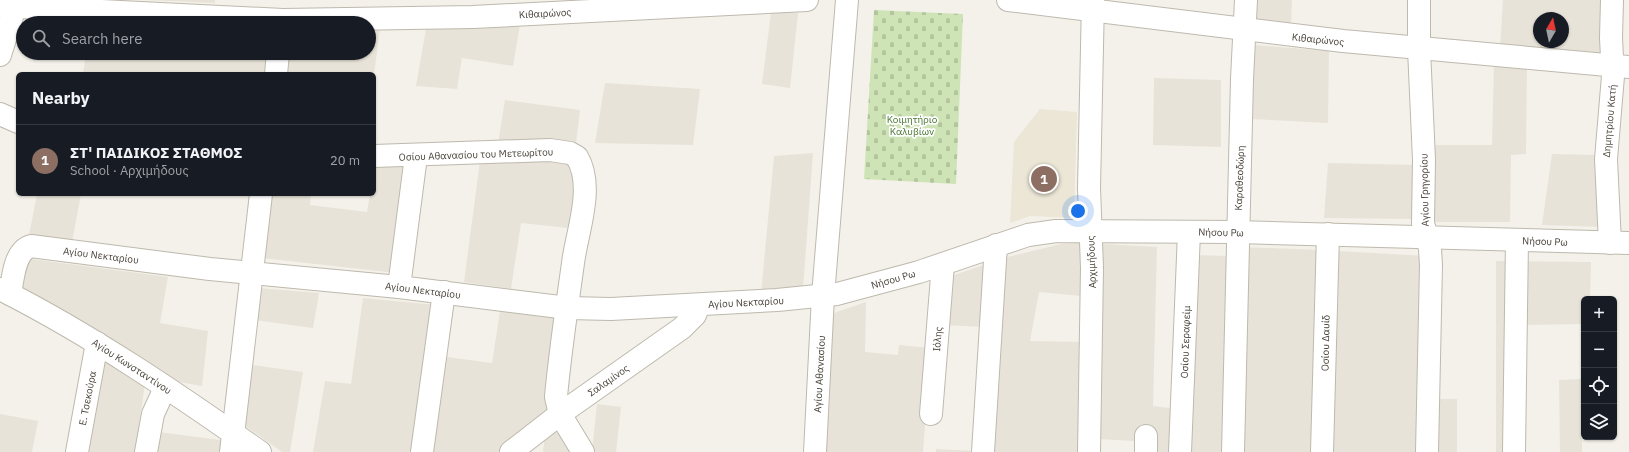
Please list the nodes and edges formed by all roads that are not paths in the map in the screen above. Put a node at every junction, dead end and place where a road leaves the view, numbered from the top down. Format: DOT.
graph roads {
  1 [pos="807,0"];
  2 [pos="847,0"];
  3 [pos="1008,0"];
  4 [pos="1246,0"];
  5 [pos="1419,0"];
  6 [pos="1612,0"];
  7 [pos="18,5"];
  8 [pos="1093,6"];
  9 [pos="200,16"];
  10 [pos="376,19"];
  11 [pos="1245,31"];
  12 [pos="1418,49"];
  13 [pos="0,55"];
  14 [pos="277,60"];
  15 [pos="1621,67"];
  16 [pos="276,72"];
  17 [pos="0,114"];
  18 [pos="16,121"];
  19 [pos="376,156"];
  20 [pos="416,156"];
  21 [pos="261,196"];
  22 [pos="1090,231"];
  23 [pos="1189,232"];
  24 [pos="1238,232"];
  25 [pos="1328,234"];
  26 [pos="1427,238"];
  27 [pos="1518,240"];
  28 [pos="1619,243"];
  29 [pos="996,244"];
  30 [pos="943,264"];
  31 [pos="252,273"];
  32 [pos="399,287"];
  33 [pos="5,291"];
  34 [pos="444,292"];
  35 [pos="823,296"];
  36 [pos="699,305"];
  37 [pos="568,308"];
  38 [pos="98,343"];
  39 [pos="165,388"];
  40 [pos="560,414"];
  41 [pos="931,414"];
  42 [pos="232,443"];
  43 [pos="77,452"];
  44 [pos="146,452"];
  45 [pos="260,452"];
  46 [pos="422,452"];
  47 [pos="511,452"];
  48 [pos="583,452"];
  49 [pos="815,452"];
  50 [pos="983,452"];
  51 [pos="1089,452"];
  52 [pos="1180,452"];
  53 [pos="1233,452"];
  54 [pos="1322,452"];
  55 [pos="1427,452"];
  56 [pos="1514,452"];
  1 -- 10 [label="street, Κιθαιρώνος"];
  2 -- 35 [label="street, Αγίου Αθανασίου"];
  3 -- 8 [label="street, Κιθαιρώνος"];
  4 -- 11 [label="street, Καραθεοδώρη"];
  5 -- 12 [label="street, Αγίου Γρηγορίου"];
  6 -- 15 [label="street, Δημητρίου Κατή"];
  7 -- 9 [label="street, Κιθαιρώνος"];
  7 -- 13 [label="street"];
  8 -- 11 [label="street, Κιθαιρώνος"];
  8 -- 22 [label="street, Αρχιμήδους"];
  11 -- 12 [label="street, Κιθαιρώνος"];
  11 -- 24 [label="street, Καραθεοδώρη"];
  12 -- 15 [label="street, Κιθαιρώνος"];
  12 -- 26 [label="street, Αγίου Γρηγορίου"];
  14 -- 16 [label="street"];
  15 -- 28 [label="street, Δημητρίου Κατή"];
  17 -- 18 [label="street"];
  19 -- 20 [label="street, Οσίου Αθανασίου του Μετεωρίτου"];
  20 -- 32 [label="street"];
  20 -- 37 [label="street, Οσίου Αθανασίου του Μετεωρίτου"];
  21 -- 31 [label="street"];
  22 -- 23 [label="street, Νήσου Ρω"];
  22 -- 29 [label="street, Νήσου Ρω"];
  22 -- 51 [label="street, Αρχιμήδους"];
  23 -- 24 [label="street, Νήσου Ρω"];
  23 -- 52 [label="street, Οσίου Σεραφείμ"];
  24 -- 25 [label="street, Νήσου Ρω"];
  24 -- 53 [label="street, Καραθεοδώρη"];
  25 -- 26 [label="street, Νήσου Ρω"];
  25 -- 54 [label="street, Οσίου Δαυίδ"];
  26 -- 27 [label="street, Νήσου Ρω"];
  26 -- 55 [label="street, Αγίου Γρηγορίου"];
  27 -- 28 [label="street, Νήσου Ρω"];
  27 -- 56 [label="street"];
  29 -- 30 [label="street, Νήσου Ρω"];
  29 -- 50 [label="street"];
  30 -- 35 [label="street, Νήσου Ρω"];
  30 -- 41 [label="street, Ιόλης"];
  31 -- 32 [label="street, Αγίου Νεκταρίου"];
  31 -- 33 [label="street, Αγίου Νεκταρίου"];
  31 -- 42 [label="street"];
  32 -- 34 [label="street, Αγίου Νεκταρίου"];
  33 -- 38 [label="street, Αγίου Κωνσταντίνου"];
  34 -- 37 [label="street, Αγίου Νεκταρίου"];
  34 -- 46 [label="street"];
  35 -- 36 [label="street, Αγίου Νεκταρίου"];
  35 -- 49 [label="street, Αγίου Αθανασίου"];
  36 -- 37 [label="street, Αγίου Νεκταρίου"];
  36 -- 40 [label="street, Σαλαμίνος"];
  37 -- 40 [label="street"];
  38 -- 39 [label="street, Αγίου Κωνσταντίνου"];
  38 -- 43 [label="street, Ε. Τσεκούρα"];
  39 -- 42 [label="street, Αγίου Κωνσταντίνου"];
  39 -- 44 [label="street"];
  40 -- 47 [label="street, Σαλαμίνος"];
  40 -- 48 [label="street"];
  42 -- 45 [label="street, Αγίου Κωνσταντίνου"];
}
